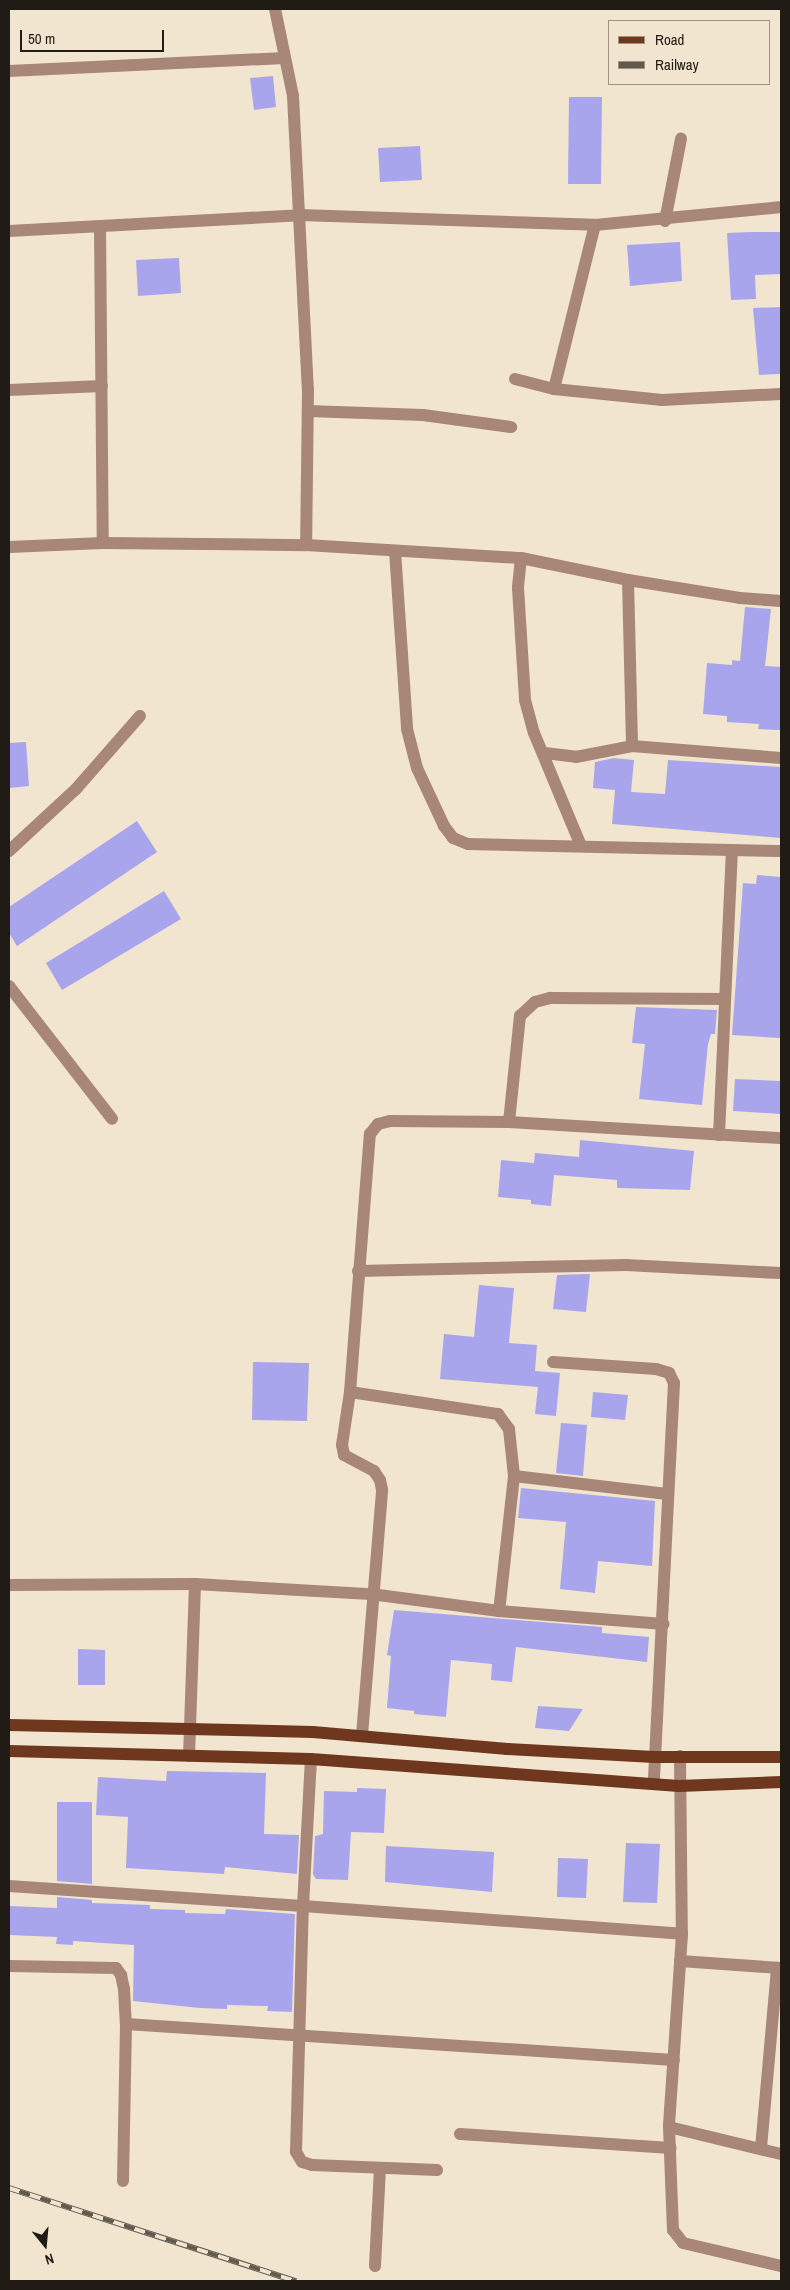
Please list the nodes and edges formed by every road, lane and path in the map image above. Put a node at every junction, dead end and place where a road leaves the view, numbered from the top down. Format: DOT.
graph roads {
  1 [pos="275,9"];
  2 [pos="285,58"];
  3 [pos="9,71"];
  4 [pos="682,139"];
  5 [pos="781,207"];
  6 [pos="300,215"];
  7 [pos="665,221"];
  8 [pos="100,226"];
  9 [pos="595,226"];
  10 [pos="9,231"];
  11 [pos="515,379"];
  12 [pos="102,386"];
  13 [pos="554,389"];
  14 [pos="9,390"];
  15 [pos="781,394"];
  16 [pos="308,411"];
  17 [pos="511,427"];
  18 [pos="103,543"];
  19 [pos="306,545"];
  20 [pos="9,547"];
  21 [pos="395,551"];
  22 [pos="521,558"];
  23 [pos="628,580"];
  24 [pos="781,601"];
  25 [pos="140,716"];
  26 [pos="632,746"];
  27 [pos="545,753"];
  28 [pos="781,758"];
  29 [pos="581,846"];
  30 [pos="732,850"];
  31 [pos="781,851"];
  32 [pos="9,852"];
  33 [pos="9,986"];
  34 [pos="725,999"];
  35 [pos="112,1119"];
  36 [pos="509,1122"];
  37 [pos="719,1135"];
  38 [pos="781,1138"];
  39 [pos="358,1271"];
  40 [pos="781,1273"];
  41 [pos="553,1362"];
  42 [pos="350,1392"];
  43 [pos="514,1476"];
  44 [pos="667,1494"];
  45 [pos="195,1584"];
  46 [pos="9,1585"];
  47 [pos="371,1594"];
  48 [pos="499,1611"];
  49 [pos="663,1624"];
  50 [pos="9,1725"];
  51 [pos="189,1731"];
  52 [pos="362,1735"];
  53 [pos="9,1751"];
  54 [pos="189,1756"];
  55 [pos="680,1756"];
  56 [pos="654,1757"];
  57 [pos="781,1757"];
  58 [pos="311,1759"];
  59 [pos="781,1782"];
  60 [pos="654,1784"];
  61 [pos="679,1786"];
  62 [pos="9,1886"];
  63 [pos="303,1906"];
  64 [pos="682,1934"];
  65 [pos="680,1961"];
  66 [pos="9,1966"];
  67 [pos="779,1968"];
  68 [pos="126,2024"];
  69 [pos="302,2034"];
  70 [pos="674,2060"];
  71 [pos="669,2126"];
  72 [pos="460,2134"];
  73 [pos="671,2148"];
  74 [pos="761,2148"];
  75 [pos="781,2154"];
  76 [pos="380,2168"];
  77 [pos="437,2170"];
  78 [pos="123,2181"];
  79 [pos="375,2266"];
  80 [pos="781,2266"];
  1 -- 2 [label="street"];
  2 -- 3 [label="street"];
  2 -- 6 [label="street"];
  4 -- 7 [label="street"];
  5 -- 7 [label="street"];
  6 -- 8 [label="street"];
  6 -- 9 [label="street"];
  6 -- 16 [label="street"];
  7 -- 9 [label="street"];
  8 -- 10 [label="street"];
  8 -- 12 [label="street"];
  9 -- 13 [label="street"];
  11 -- 13 [label="street"];
  12 -- 14 [label="street"];
  12 -- 18 [label="street"];
  13 -- 15 [label="street"];
  16 -- 17 [label="street"];
  16 -- 19 [label="street"];
  18 -- 19 [label="street"];
  18 -- 20 [label="street"];
  19 -- 21 [label="street"];
  21 -- 22 [label="street"];
  21 -- 29 [label="street"];
  22 -- 23 [label="street"];
  22 -- 27 [label="street"];
  23 -- 24 [label="street"];
  23 -- 26 [label="street"];
  25 -- 32 [label="street"];
  26 -- 27 [label="street"];
  26 -- 28 [label="street"];
  27 -- 29 [label="street"];
  29 -- 30 [label="street"];
  30 -- 31 [label="street"];
  30 -- 34 [label="street"];
  33 -- 35 [label="street"];
  34 -- 36 [label="street"];
  34 -- 37 [label="street"];
  36 -- 37 [label="street"];
  36 -- 39 [label="street"];
  37 -- 38 [label="street"];
  39 -- 40 [label="street"];
  39 -- 42 [label="street"];
  41 -- 44 [label="street"];
  42 -- 43 [label="street"];
  42 -- 47 [label="street"];
  43 -- 44 [label="street"];
  43 -- 48 [label="street"];
  44 -- 49 [label="street"];
  45 -- 46 [label="street"];
  45 -- 47 [label="street"];
  45 -- 51 [label="street"];
  47 -- 48 [label="street"];
  47 -- 52 [label="street"];
  48 -- 49 [label="street"];
  49 -- 56 [label="street"];
  50 -- 51 [label="main road"];
  51 -- 52 [label="main road"];
  51 -- 54 [label="street"];
  52 -- 56 [label="main road"];
  53 -- 54 [label="main road"];
  54 -- 58 [label="main road"];
  55 -- 56 [label="main road"];
  55 -- 57 [label="main road"];
  55 -- 61 [label="street"];
  56 -- 60 [label="street"];
  58 -- 60 [label="main road"];
  58 -- 63 [label="street"];
  59 -- 61 [label="main road"];
  60 -- 61 [label="main road"];
  61 -- 64 [label="street"];
  62 -- 63 [label="street"];
  63 -- 64 [label="street"];
  63 -- 69 [label="street"];
  64 -- 65 [label="street"];
  65 -- 67 [label="street"];
  65 -- 70 [label="street"];
  66 -- 68 [label="street"];
  67 -- 74 [label="street"];
  68 -- 69 [label="street"];
  68 -- 78 [label="street"];
  69 -- 70 [label="street"];
  69 -- 76 [label="street"];
  70 -- 71 [label="street"];
  71 -- 73 [label="street"];
  71 -- 74 [label="street"];
  72 -- 73 [label="street"];
  73 -- 80 [label="street"];
  74 -- 75 [label="street"];
  76 -- 77 [label="street"];
  76 -- 79 [label="street"];
}
